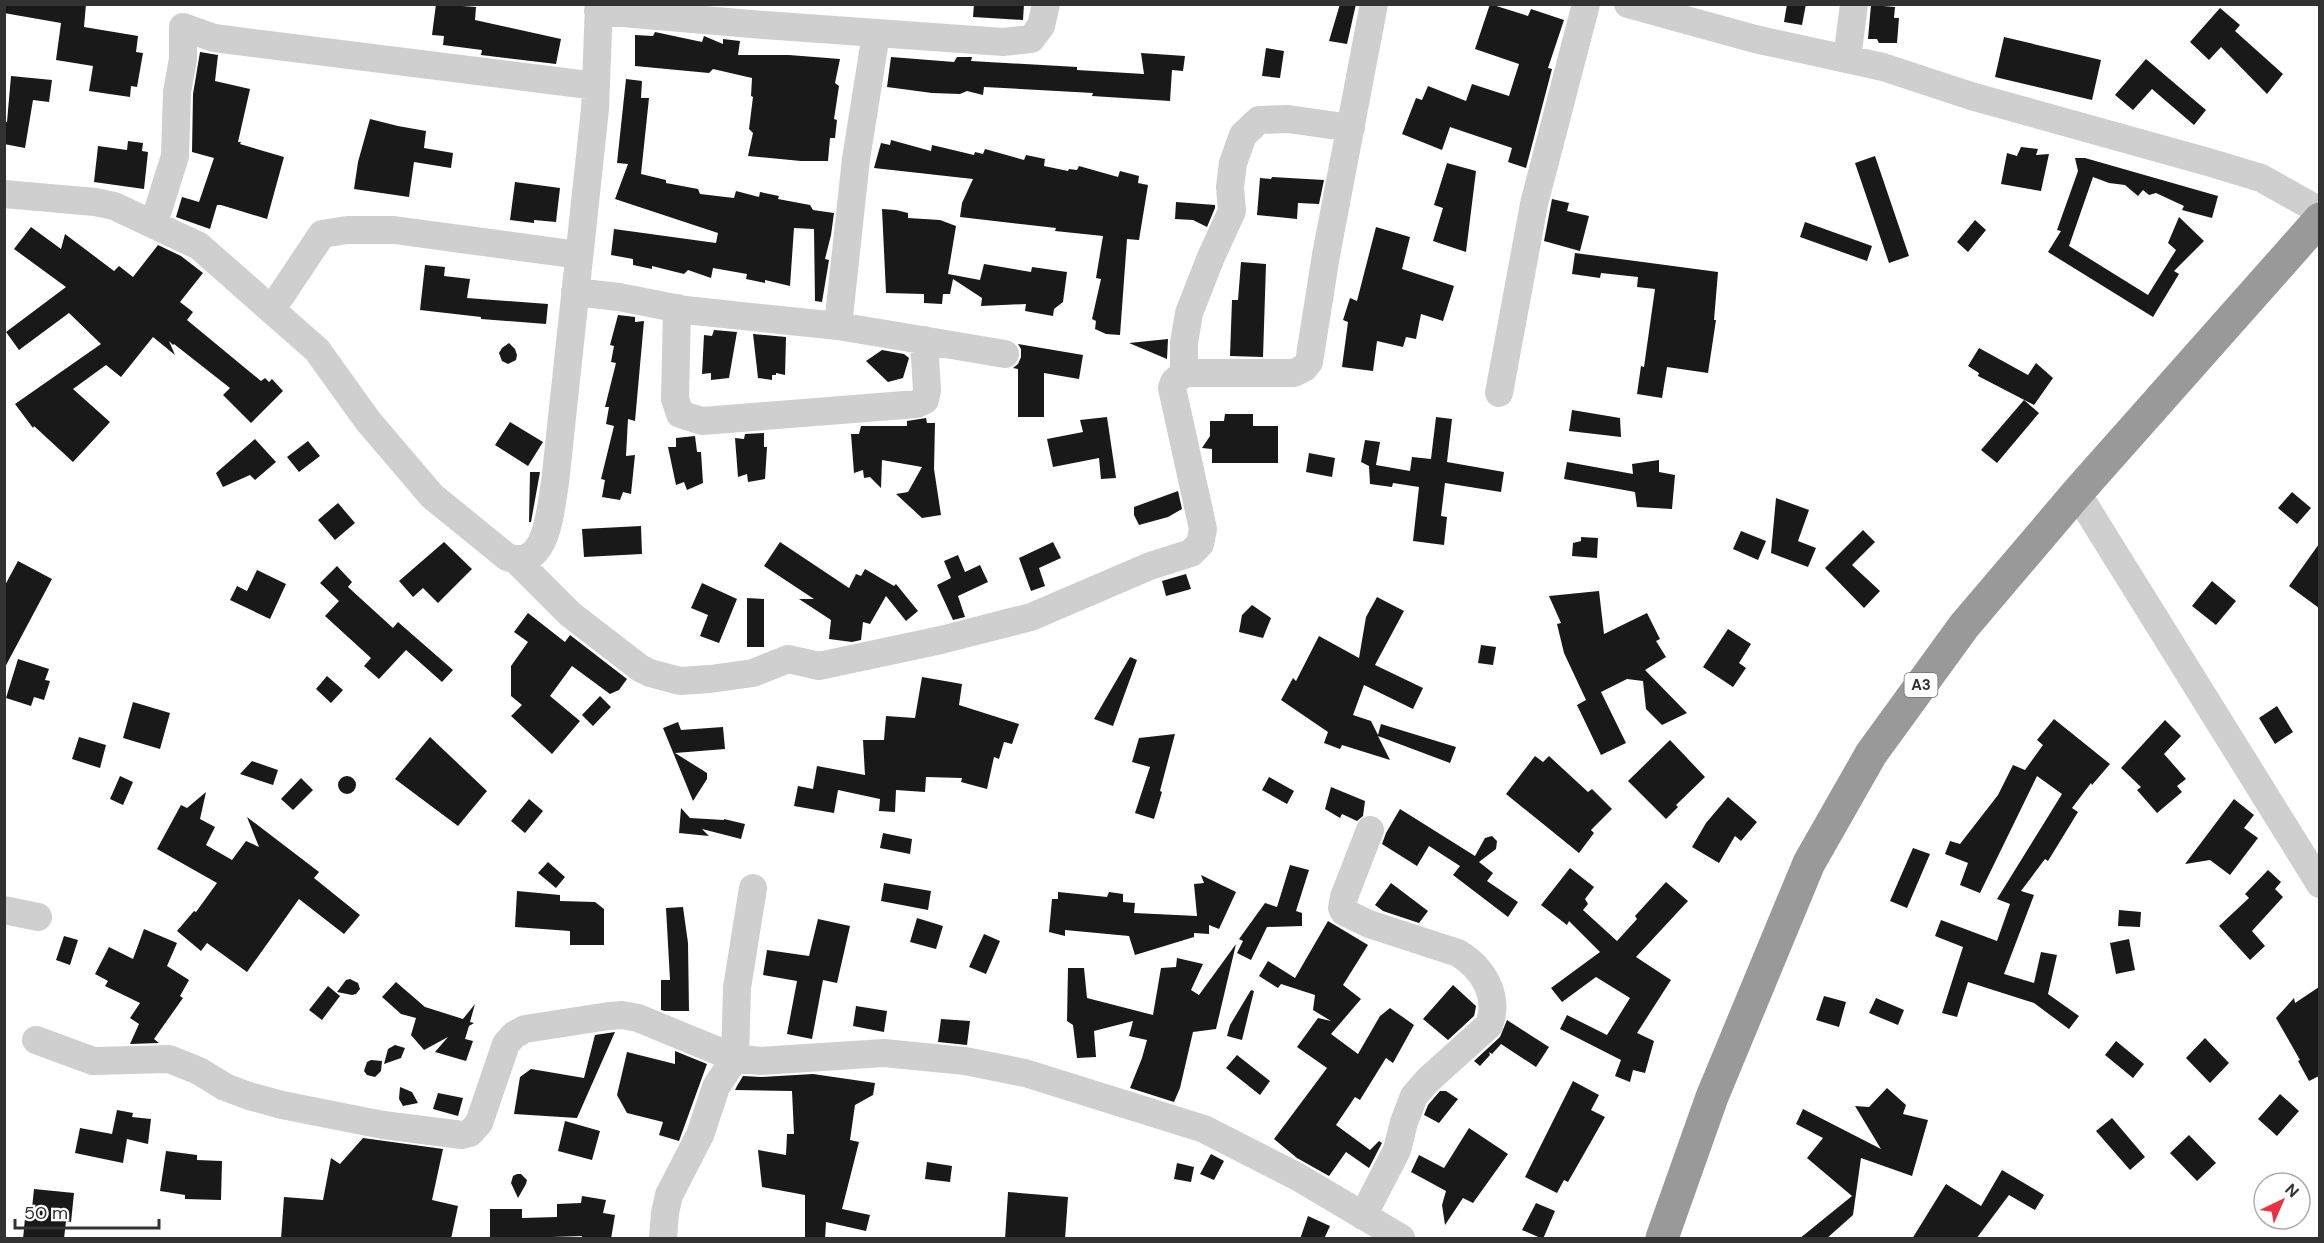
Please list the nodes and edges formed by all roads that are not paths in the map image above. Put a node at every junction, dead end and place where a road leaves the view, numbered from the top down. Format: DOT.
graph roads {
  1 [pos="1046,4"];
  2 [pos="1374,4"];
  3 [pos="1586,4"];
  4 [pos="1628,4"];
  5 [pos="1854,4"];
  6 [pos="598,8"];
  7 [pos="185,16"];
  8 [pos="876,34"];
  9 [pos="1847,59"];
  10 [pos="596,86"];
  11 [pos="1351,128"];
  12 [pos="4,194"];
  13 [pos="2319,211"];
  14 [pos="2319,219"];
  15 [pos="154,224"];
  16 [pos="579,255"];
  17 [pos="575,292"];
  18 [pos="677,308"];
  19 [pos="272,309"];
  20 [pos="838,326"];
  21 [pos="924,340"];
  22 [pos="1005,354"];
  23 [pos="1184,373"];
  24 [pos="1499,393"];
  25 [pos="2077,493"];
  26 [pos="528,563"];
  27 [pos="1370,830"];
  28 [pos="2319,884"];
  29 [pos="753,888"];
  30 [pos="4,910"];
  31 [pos="38,917"];
  32 [pos="36,1040"];
  33 [pos="735,1059"];
  34 [pos="1363,1216"];
  35 [pos="663,1239"];
  36 [pos="1401,1239"];
  37 [pos="1662,1239"];
  1 -- 8 [label="street"];
  2 -- 11 [label="street"];
  3 -- 24 [label="street"];
  4 -- 9 [label="street"];
  5 -- 9 [label="street"];
  6 -- 8 [label="street"];
  6 -- 10 [label="street"];
  7 -- 10 [label="street"];
  7 -- 15 [label="street"];
  8 -- 20 [label="street"];
  9 -- 13 [label="street"];
  10 -- 16 [label="street"];
  11 -- 23 [label="street"];
  11 -- 23 [label="street"];
  12 -- 15 [label="street"];
  14 -- 25 [label="highway, A3"];
  15 -- 19 [label="street"];
  16 -- 17 [label="street"];
  16 -- 19 [label="street"];
  17 -- 18 [label="street"];
  17 -- 26 [label="street"];
  18 -- 20 [label="street"];
  18 -- 21 [label="street"];
  19 -- 26 [label="street"];
  20 -- 21 [label="street"];
  21 -- 22 [label="street"];
  23 -- 26 [label="street"];
  25 -- 28 [label="street"];
  25 -- 37 [label="highway, A3"];
  27 -- 34 [label="street"];
  29 -- 33 [label="street"];
  30 -- 31 [label="street"];
  32 -- 33 [label="street"];
  33 -- 34 [label="street"];
  33 -- 35 [label="street"];
  34 -- 36 [label="street"];
}
